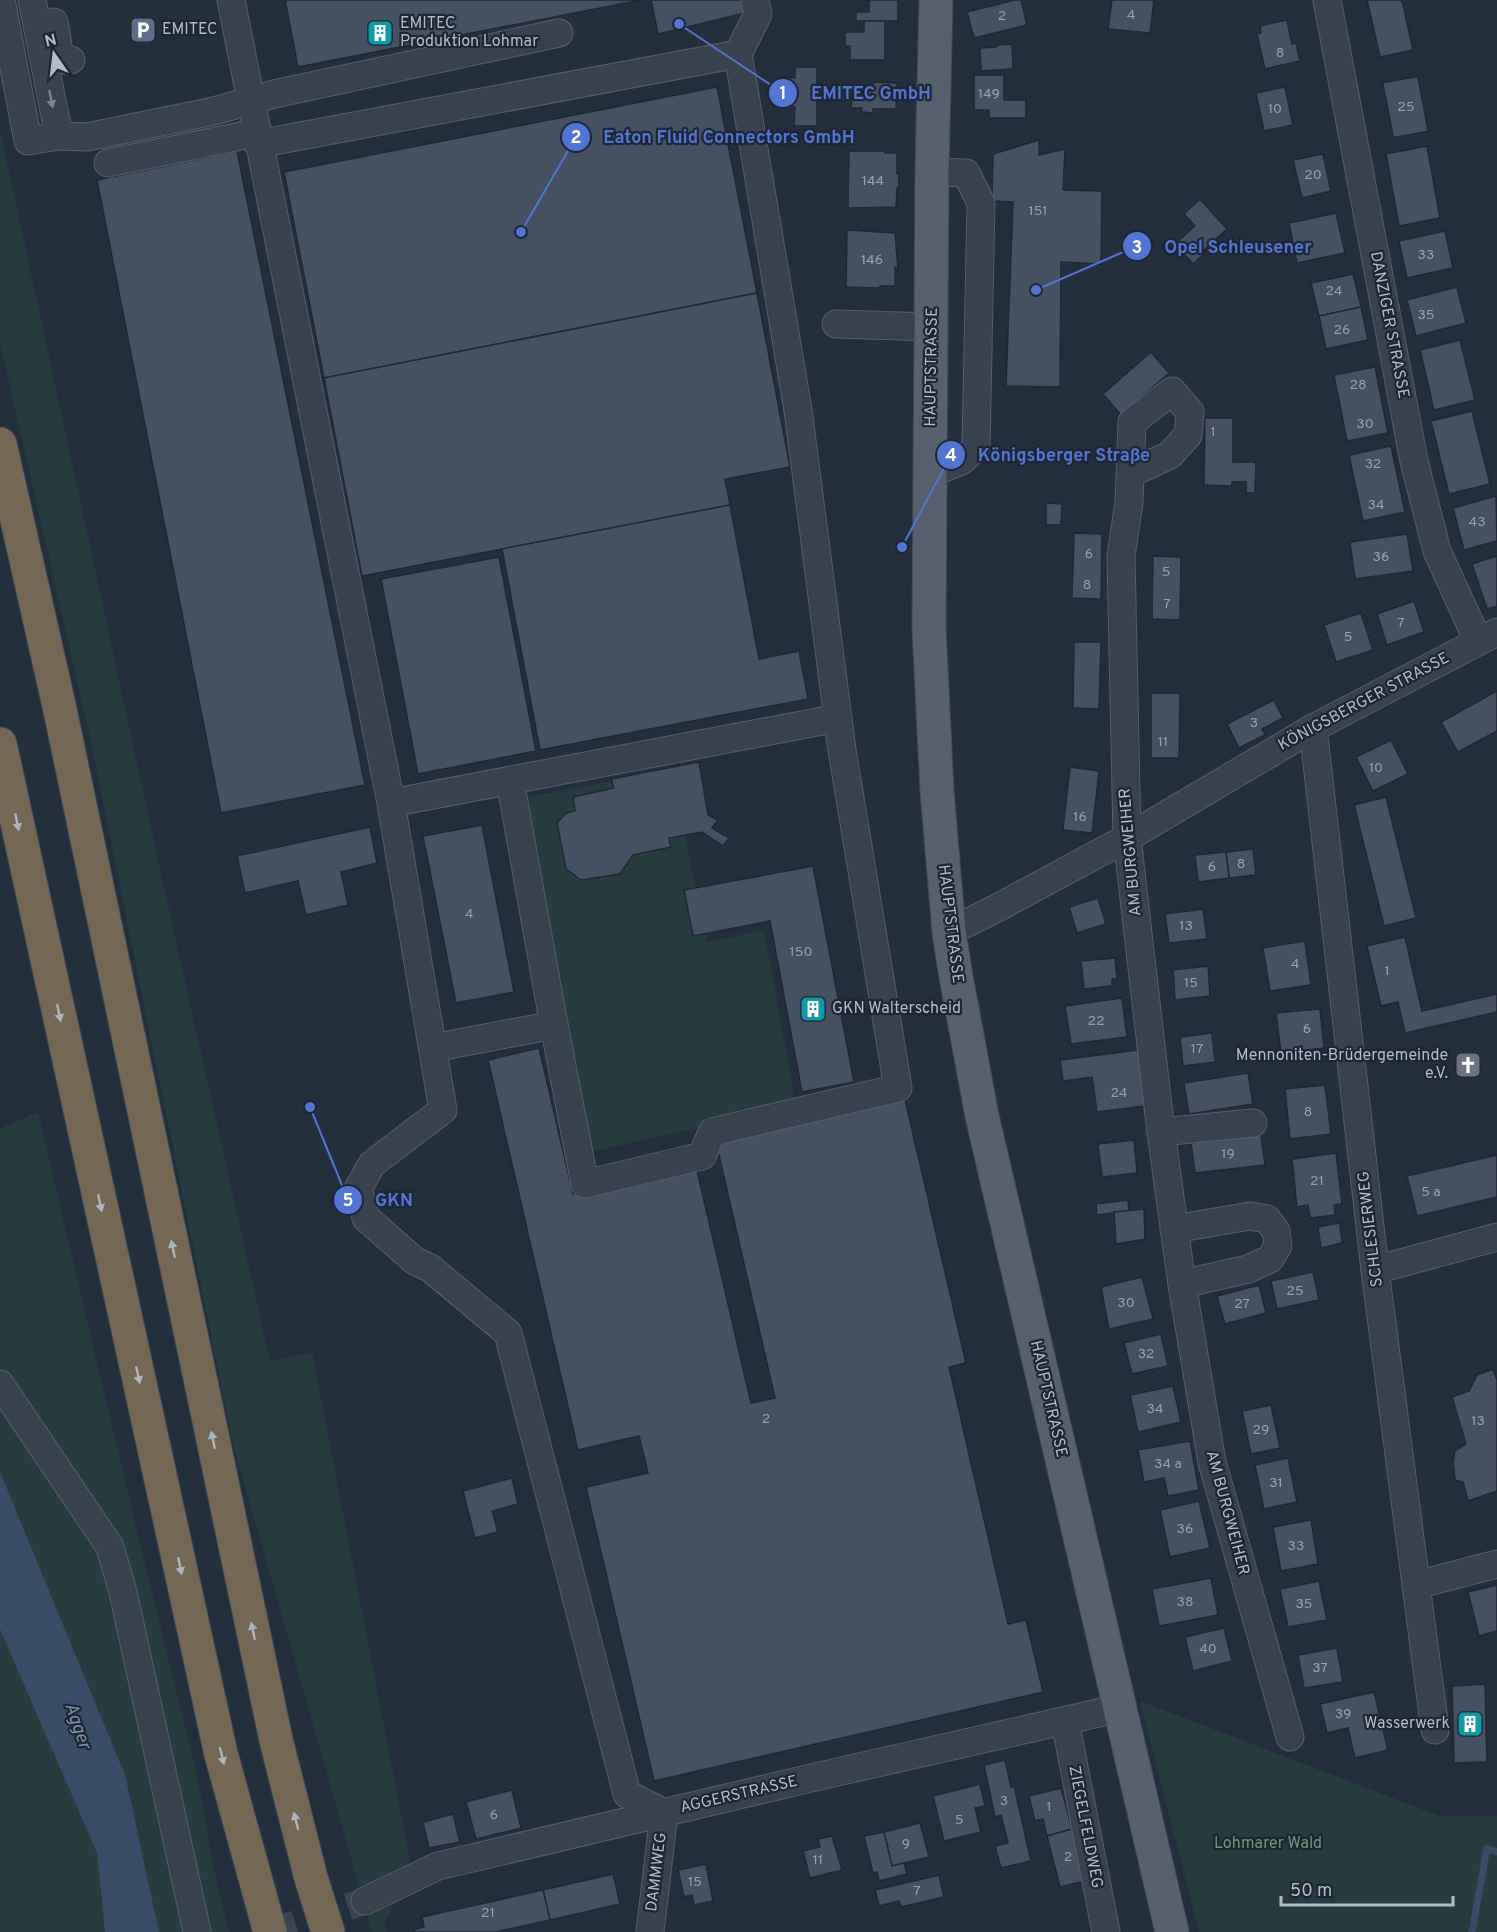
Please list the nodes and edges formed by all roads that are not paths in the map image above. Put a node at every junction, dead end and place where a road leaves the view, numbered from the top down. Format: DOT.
graph roads {
  1 [pos="1,0"];
  2 [pos="32,0"];
  3 [pos="50,0"];
  4 [pos="231,0"];
  5 [pos="755,0"];
  6 [pos="1327,0"];
  7 [pos="940,1"];
  8 [pos="559,33"];
  9 [pos="738,54"];
  10 [pos="71,60"];
  11 [pos="250,101"];
  12 [pos="59,136"];
  13 [pos="257,138"];
  14 [pos="108,163"];
  15 [pos="932,171"];
  16 [pos="836,324"];
  17 [pos="932,327"];
  18 [pos="0,444"];
  19 [pos="931,473"];
  20 [pos="1131,473"];
  21 [pos="1488,636"];
  22 [pos="838,718"];
  23 [pos="1313,728"];
  24 [pos="0,744"];
  25 [pos="510,780"];
  26 [pos="391,803"];
  27 [pos="1127,838"];
  28 [pos="949,932"];
  29 [pos="554,1025"];
  30 [pos="433,1048"];
  31 [pos="1253,1122"];
  32 [pos="1161,1132"];
  33 [pos="1174,1229"];
  34 [pos="1497,1237"];
  35 [pos="1375,1270"];
  36 [pos="1182,1284"];
  37 [pos="0,1384"];
  38 [pos="1497,1564"];
  39 [pos="1416,1585"];
  40 [pos="1120,1708"];
  41 [pos="1065,1721"];
  42 [pos="1435,1730"];
  43 [pos="1290,1737"];
  44 [pos="664,1813"];
  45 [pos="365,1901"];
  46 [pos="197,1932"];
  47 [pos="270,1932"];
  48 [pos="328,1932"];
  49 [pos="650,1932"];
  50 [pos="1106,1932"];
  51 [pos="1172,1932"];
  1 -- 12 [label="street"];
  2 -- 12 [label="street, one-way"];
  3 -- 10 [label="street"];
  4 -- 11 [label="street"];
  5 -- 9 [label="street"];
  6 -- 21 [label="street, DANZIGER STRASSE"];
  7 -- 15 [label="main road, HAUPTSTRASSE"];
  8 -- 11 [label="street"];
  9 -- 13 [label="street"];
  9 -- 22 [label="street"];
  11 -- 12 [label="street"];
  11 -- 13 [label="street"];
  13 -- 14 [label="street"];
  13 -- 26 [label="street"];
  15 -- 17 [label="main road, HAUPTSTRASSE"];
  15 -- 19 [label="street"];
  16 -- 17 [label="street"];
  17 -- 19 [label="main road, HAUPTSTRASSE"];
  48 -- 18 [label="highway, one-way"];
  19 -- 28 [label="main road, HAUPTSTRASSE"];
  20 -- 27 [label="street, AM BURGWEIHER"];
  21 -- 23 [label="street, KÖNIGSBERGER STRASSE"];
  22 -- 25 [label="street"];
  22 -- 29 [label="street"];
  23 -- 27 [label="street, KÖNIGSBERGER STRASSE"];
  23 -- 35 [label="street, SCHLESIERWEG"];
  24 -- 47 [label="highway, one-way"];
  25 -- 26 [label="street"];
  25 -- 29 [label="street"];
  26 -- 30 [label="street"];
  27 -- 28 [label="street, KÖNIGSBERGER STRASSE"];
  27 -- 32 [label="street, AM BURGWEIHER"];
  28 -- 40 [label="main road, HAUPTSTRASSE"];
  29 -- 30 [label="street"];
  30 -- 44 [label="street"];
  31 -- 32 [label="street"];
  32 -- 33 [label="street, AM BURGWEIHER"];
  33 -- 36 [label="street, AM BURGWEIHER"];
  33 -- 36 [label="street"];
  34 -- 35 [label="street"];
  35 -- 39 [label="street, SCHLESIERWEG"];
  36 -- 43 [label="street, AM BURGWEIHER"];
  37 -- 46 [label="street"];
  38 -- 39 [label="street"];
  39 -- 42 [label="street, SCHLESIERWEG"];
  40 -- 41 [label="street, AGGERSTRASSE"];
  40 -- 51 [label="main road, HAUPTSTRASSE"];
  41 -- 44 [label="street, AGGERSTRASSE"];
  41 -- 50 [label="street, ZIEGELFELDWEG"];
  44 -- 45 [label="street, AGGERSTRASSE"];
  44 -- 49 [label="street, DAMMWEG"];
}
